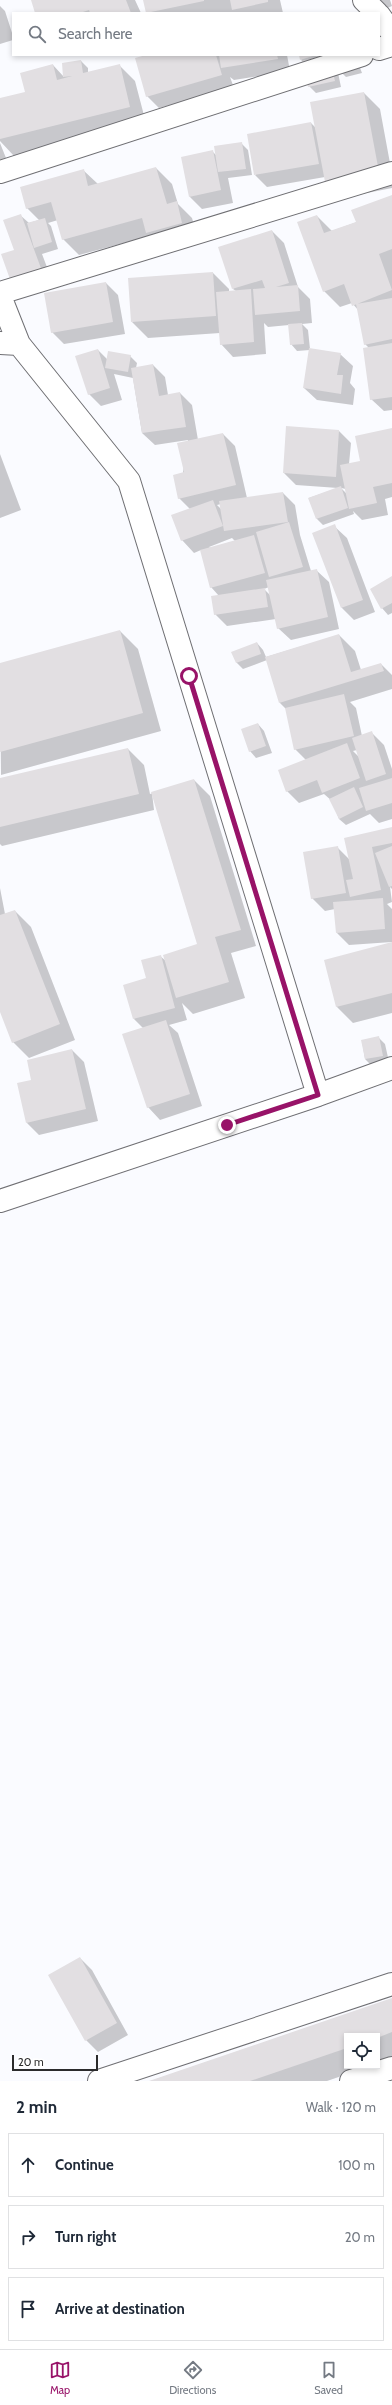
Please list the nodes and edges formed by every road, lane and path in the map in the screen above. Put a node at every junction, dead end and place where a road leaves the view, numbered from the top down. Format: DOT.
graph roads {
  1 [pos="364,0"];
  2 [pos="376,12"];
  3 [pos="380,16"];
  4 [pos="392,33"];
  5 [pos="392,45"];
  6 [pos="380,50"];
  7 [pos="359,56"];
  8 [pos="0,172"];
  9 [pos="392,173"];
  10 [pos="0,293"];
  11 [pos="0,296"];
  12 [pos="10,343"];
  13 [pos="392,1068"];
  14 [pos="318,1095"];
  15 [pos="0,1201"];
  16 [pos="392,1984"];
  17 [pos="392,2068"];
  18 [pos="99,2081"];
  19 [pos="351,2081"];
  1 -- 2 [label="street"];
  3 -- 4 [label="street"];
  5 -- 6 [label="street"];
  7 -- 8 [label="street"];
  9 -- 10 [label="street"];
  11 -- 12 [label="street"];
  12 -- 14 [label="street"];
  13 -- 14 [label="street"];
  14 -- 15 [label="street"];
  16 -- 18 [label="street"];
  17 -- 19 [label="street"];
}
